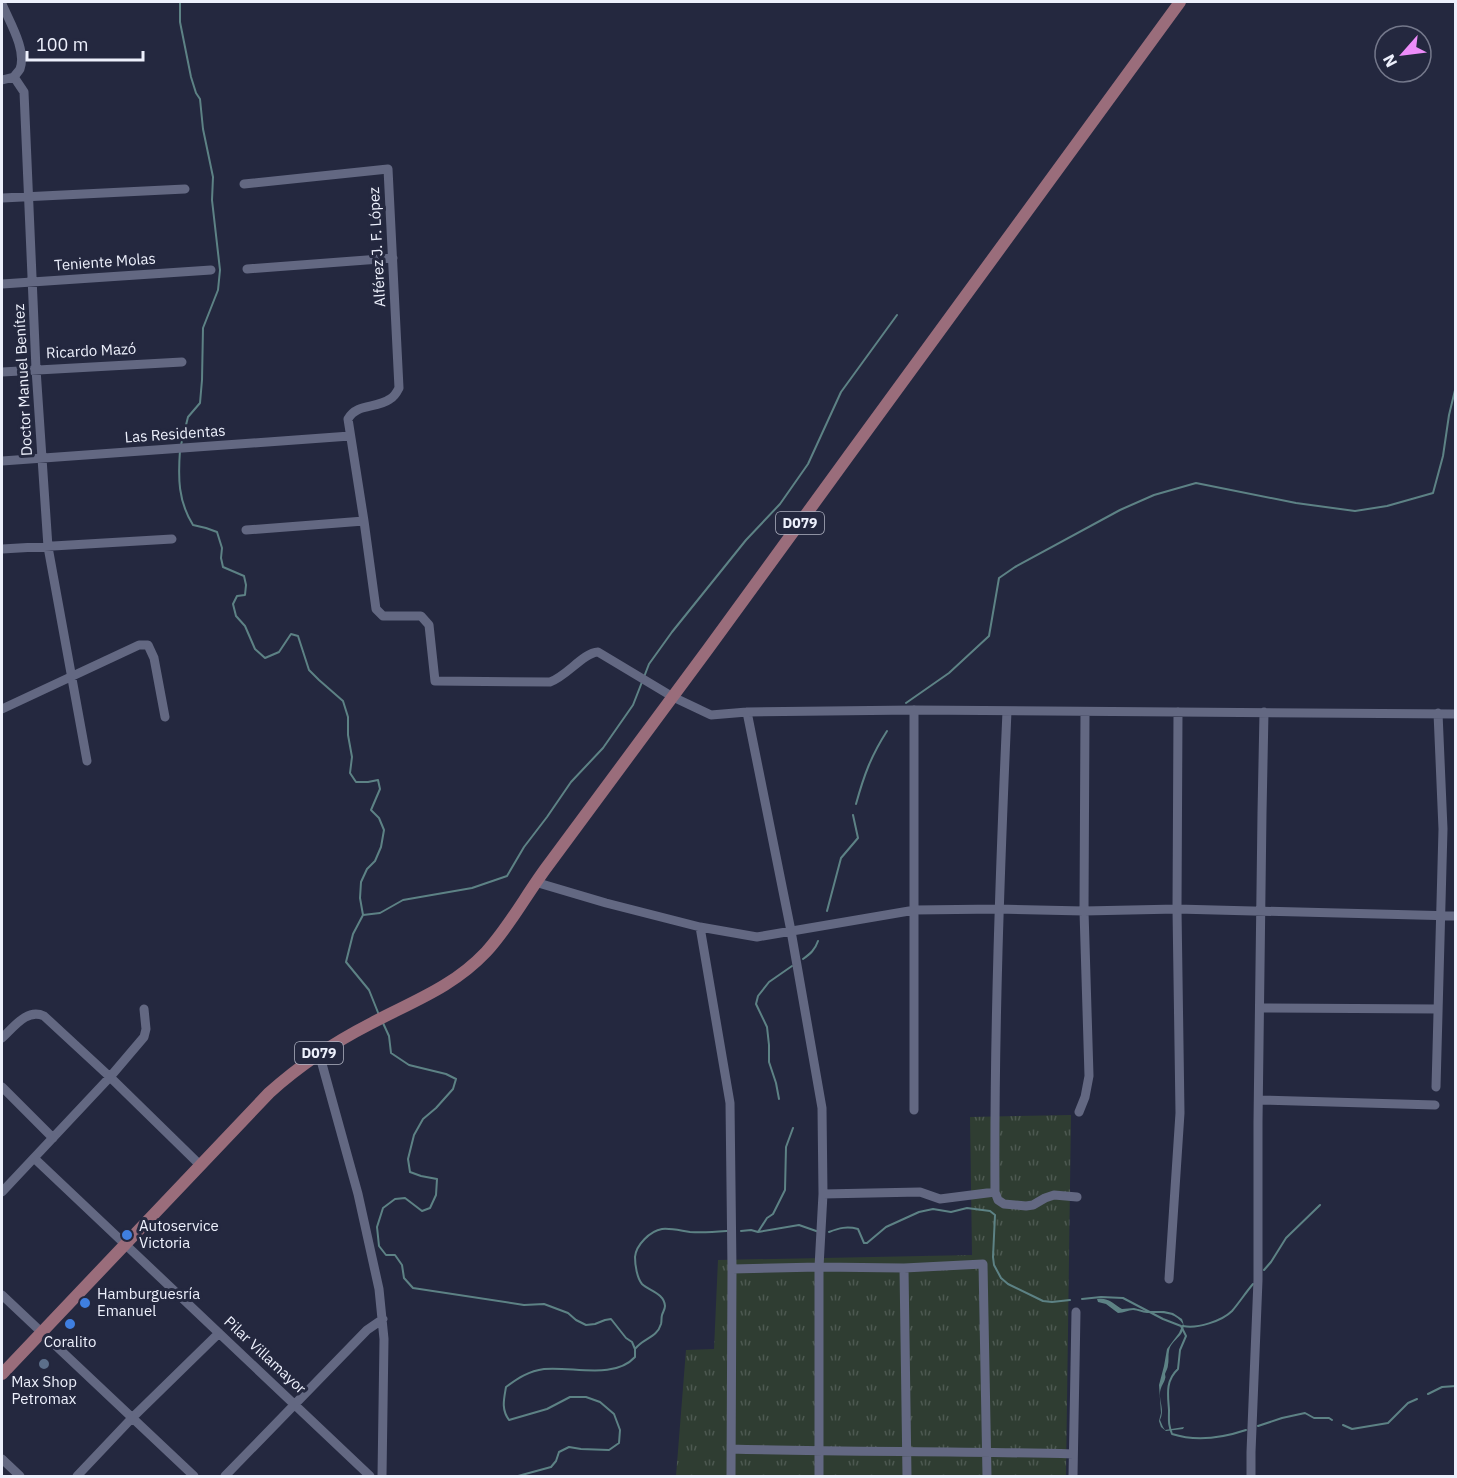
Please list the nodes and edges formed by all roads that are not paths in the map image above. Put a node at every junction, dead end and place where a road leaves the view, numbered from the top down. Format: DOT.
graph roads {
  1 [pos="1180,2"];
  2 [pos="2,4"];
  3 [pos="14,77"];
  4 [pos="2,80"];
  5 [pos="244,184"];
  6 [pos="185,189"];
  7 [pos="29,196"];
  8 [pos="2,198"];
  9 [pos="393,258"];
  10 [pos="247,269"];
  11 [pos="211,270"];
  12 [pos="32,282"];
  13 [pos="2,284"];
  14 [pos="182,362"];
  15 [pos="36,369"];
  16 [pos="2,372"];
  17 [pos="350,436"];
  18 [pos="42,459"];
  19 [pos="2,461"];
  20 [pos="364,521"];
  21 [pos="246,530"];
  22 [pos="172,539"];
  23 [pos="48,547"];
  24 [pos="2,549"];
  25 [pos="673,697"];
  26 [pos="2,709"];
  27 [pos="914,711"];
  28 [pos="1007,711"];
  29 [pos="747,712"];
  30 [pos="1085,712"];
  31 [pos="1178,712"];
  32 [pos="1264,712"];
  33 [pos="1438,713"];
  34 [pos="1455,714"];
  35 [pos="165,717"];
  36 [pos="87,761"];
  37 [pos="535,882"];
  38 [pos="998,909"];
  39 [pos="1177,909"];
  40 [pos="915,910"];
  41 [pos="1084,911"];
  42 [pos="1261,911"];
  43 [pos="1455,916"];
  44 [pos="1441,917"];
  45 [pos="700,927"];
  46 [pos="791,931"];
  47 [pos="1260,1008"];
  48 [pos="144,1009"];
  49 [pos="1438,1009"];
  50 [pos="2,1038"];
  51 [pos="319,1053"];
  52 [pos="110,1077"];
  53 [pos="2,1087"];
  54 [pos="1436,1088"];
  55 [pos="1258,1100"];
  56 [pos="1435,1105"];
  57 [pos="914,1110"];
  58 [pos="1078,1112"];
  59 [pos="53,1138"];
  60 [pos="34,1158"];
  61 [pos="201,1166"];
  62 [pos="995,1191"];
  63 [pos="2,1192"];
  64 [pos="823,1194"];
  65 [pos="1077,1197"];
  66 [pos="126,1245"];
  67 [pos="819,1267"];
  68 [pos="904,1268"];
  69 [pos="732,1269"];
  70 [pos="1169,1279"];
  71 [pos="2,1295"];
  72 [pos="1076,1312"];
  73 [pos="383,1318"];
  74 [pos="41,1332"];
  75 [pos="219,1333"];
  76 [pos="2,1374"];
  77 [pos="295,1405"];
  78 [pos="132,1418"];
  79 [pos="731,1449"];
  80 [pos="819,1452"];
  81 [pos="988,1452"];
  82 [pos="907,1453"];
  83 [pos="1073,1454"];
  84 [pos="2,1459"];
  85 [pos="20,1476"];
  86 [pos="77,1476"];
  87 [pos="194,1476"];
  88 [pos="225,1476"];
  89 [pos="370,1476"];
  90 [pos="382,1476"];
  91 [pos="731,1476"];
  92 [pos="819,1476"];
  93 [pos="907,1476"];
  94 [pos="987,1476"];
  95 [pos="1073,1476"];
  96 [pos="1251,1476"];
  1 -- 25 [label="main road, D079"];
  2 -- 3 [label="street"];
  3 -- 4 [label="street"];
  3 -- 7 [label="street, Doctor Manuel Benítez"];
  5 -- 9 [label="street, Alférez J. F. López"];
  6 -- 7 [label="street"];
  7 -- 8 [label="street"];
  7 -- 12 [label="street, Doctor Manuel Benítez"];
  9 -- 10 [label="street"];
  9 -- 17 [label="street, Alférez J. F. López"];
  11 -- 12 [label="street, Teniente Molas"];
  12 -- 13 [label="street, Teniente Molas"];
  12 -- 15 [label="street, Doctor Manuel Benítez"];
  14 -- 15 [label="street, Ricardo Mazó"];
  15 -- 16 [label="street, Ricardo Mazó"];
  15 -- 18 [label="street, Doctor Manuel Benítez"];
  17 -- 18 [label="street, Las Residentas"];
  17 -- 20 [label="street"];
  18 -- 19 [label="street, Las Residentas"];
  18 -- 23 [label="street, Doctor Manuel Benítez"];
  20 -- 21 [label="street"];
  20 -- 25 [label="street"];
  22 -- 23 [label="street"];
  23 -- 24 [label="street"];
  23 -- 36 [label="street, Doctor Manuel Benítez"];
  25 -- 29 [label="street"];
  25 -- 37 [label="main road, D079"];
  26 -- 35 [label="street"];
  27 -- 28 [label="street"];
  27 -- 29 [label="street"];
  27 -- 40 [label="street"];
  28 -- 30 [label="street"];
  28 -- 38 [label="street"];
  29 -- 46 [label="street"];
  30 -- 31 [label="street"];
  30 -- 41 [label="street"];
  31 -- 32 [label="street"];
  31 -- 39 [label="street"];
  32 -- 33 [label="street"];
  32 -- 42 [label="street"];
  33 -- 34 [label="street"];
  33 -- 44 [label="street"];
  37 -- 45 [label="street"];
  37 -- 51 [label="main road, D079"];
  38 -- 40 [label="street"];
  38 -- 41 [label="street"];
  38 -- 62 [label="street"];
  39 -- 41 [label="street"];
  39 -- 42 [label="street"];
  39 -- 70 [label="street"];
  40 -- 46 [label="street"];
  40 -- 57 [label="street"];
  41 -- 58 [label="street"];
  42 -- 44 [label="street"];
  42 -- 47 [label="street"];
  43 -- 44 [label="street"];
  44 -- 49 [label="street"];
  45 -- 46 [label="street"];
  45 -- 69 [label="street"];
  46 -- 64 [label="street"];
  47 -- 49 [label="street"];
  47 -- 55 [label="street"];
  48 -- 52 [label="street"];
  49 -- 54 [label="street"];
  50 -- 52 [label="street"];
  51 -- 61 [label="main road, D079"];
  51 -- 73 [label="street"];
  52 -- 59 [label="street"];
  52 -- 61 [label="street"];
  53 -- 59 [label="street"];
  55 -- 56 [label="street"];
  55 -- 96 [label="street"];
  59 -- 60 [label="street"];
  60 -- 63 [label="street"];
  60 -- 66 [label="street, Pilar Villamayor"];
  61 -- 66 [label="main road, D079"];
  62 -- 64 [label="street"];
  62 -- 65 [label="street"];
  64 -- 67 [label="street"];
  66 -- 74 [label="main road, D079"];
  66 -- 75 [label="street, Pilar Villamayor"];
  67 -- 68 [label="street"];
  67 -- 69 [label="street"];
  67 -- 80 [label="street"];
  68 -- 81 [label="street"];
  68 -- 82 [label="street"];
  69 -- 79 [label="street"];
  71 -- 74 [label="street"];
  72 -- 83 [label="street"];
  73 -- 77 [label="street"];
  73 -- 90 [label="street"];
  74 -- 76 [label="main road, D079"];
  74 -- 78 [label="street"];
  75 -- 77 [label="street, Pilar Villamayor"];
  75 -- 78 [label="street"];
  77 -- 88 [label="street"];
  77 -- 89 [label="street, Pilar Villamayor"];
  78 -- 86 [label="street"];
  78 -- 87 [label="street"];
  79 -- 80 [label="street"];
  79 -- 91 [label="street"];
  80 -- 82 [label="street"];
  80 -- 92 [label="street"];
  81 -- 82 [label="street"];
  81 -- 83 [label="street"];
  81 -- 94 [label="street"];
  82 -- 93 [label="street"];
  83 -- 95 [label="street"];
  84 -- 85 [label="street"];
}
